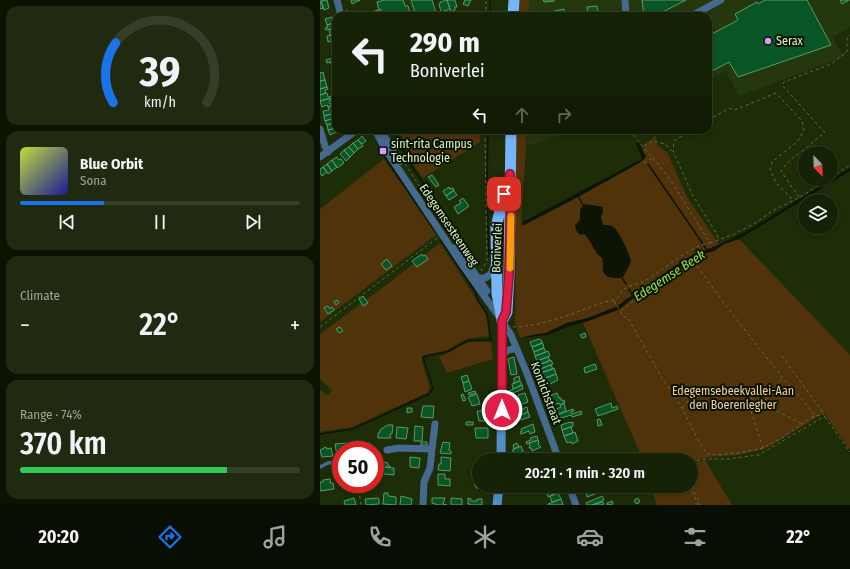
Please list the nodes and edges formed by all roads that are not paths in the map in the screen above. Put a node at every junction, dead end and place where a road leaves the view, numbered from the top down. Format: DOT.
graph roads {
  1 [pos="337,0"];
  2 [pos="514,0"];
  3 [pos="625,0"];
  4 [pos="721,0"];
  5 [pos="342,11"];
  6 [pos="513,12"];
  7 [pos="626,12"];
  8 [pos="698,12"];
  9 [pos="320,129"];
  10 [pos="348,134"];
  11 [pos="378,134"];
  12 [pos="382,134"];
  13 [pos="511,134"];
  14 [pos="385,143"];
  15 [pos="328,152"];
  16 [pos="320,157"];
  17 [pos="510,174"];
  18 [pos="496,253"];
  19 [pos="481,278"];
  20 [pos="504,316"];
  21 [pos="517,349"];
  22 [pos="502,357"];
  23 [pos="435,424"];
  24 [pos="432,449"];
  25 [pos="387,450"];
  26 [pos="500,453"];
  27 [pos="557,453"];
  28 [pos="332,462"];
  29 [pos="320,467"];
  30 [pos="498,493"];
  31 [pos="572,493"];
  32 [pos="422,505"];
  33 [pos="497,505"];
  34 [pos="576,505"];
  1 -- 5 [label="street"];
  2 -- 6 [label="highway"];
  3 -- 7 [label="street"];
  4 -- 8 [label="street"];
  9 -- 15 [label="street"];
  10 -- 15 [label="street"];
  11 -- 14 [label="street, Edegemsesteenweg"];
  12 -- 14 [label="street, Edegemsesteenweg"];
  13 -- 17 [label="highway, Boniverlei"];
  14 -- 19 [label="street, Edegemsesteenweg"];
  14 -- 20 [label="street, Edegemsesteenweg"];
  15 -- 16 [label="street"];
  17 -- 18 [label="highway, Boniverlei"];
  17 -- 20 [label="highway, Boniverlei"];
  18 -- 19 [label="street, Boniverlei"];
  18 -- 20 [label="highway, Boniverlei"];
  19 -- 20 [label="street, Edegemsesteenweg"];
  20 -- 21 [label="street, Kontichstraat"];
  20 -- 22 [label="main road, Boniverlei"];
  21 -- 22 [label="street"];
  21 -- 27 [label="street, Kontichstraat"];
  22 -- 26 [label="main road, Boniverlei"];
  23 -- 24 [label="street"];
  24 -- 25 [label="street"];
  24 -- 32 [label="street"];
  28 -- 29 [label="lane"];
  30 -- 33 [label="main road"];
  31 -- 34 [label="street"];
}
